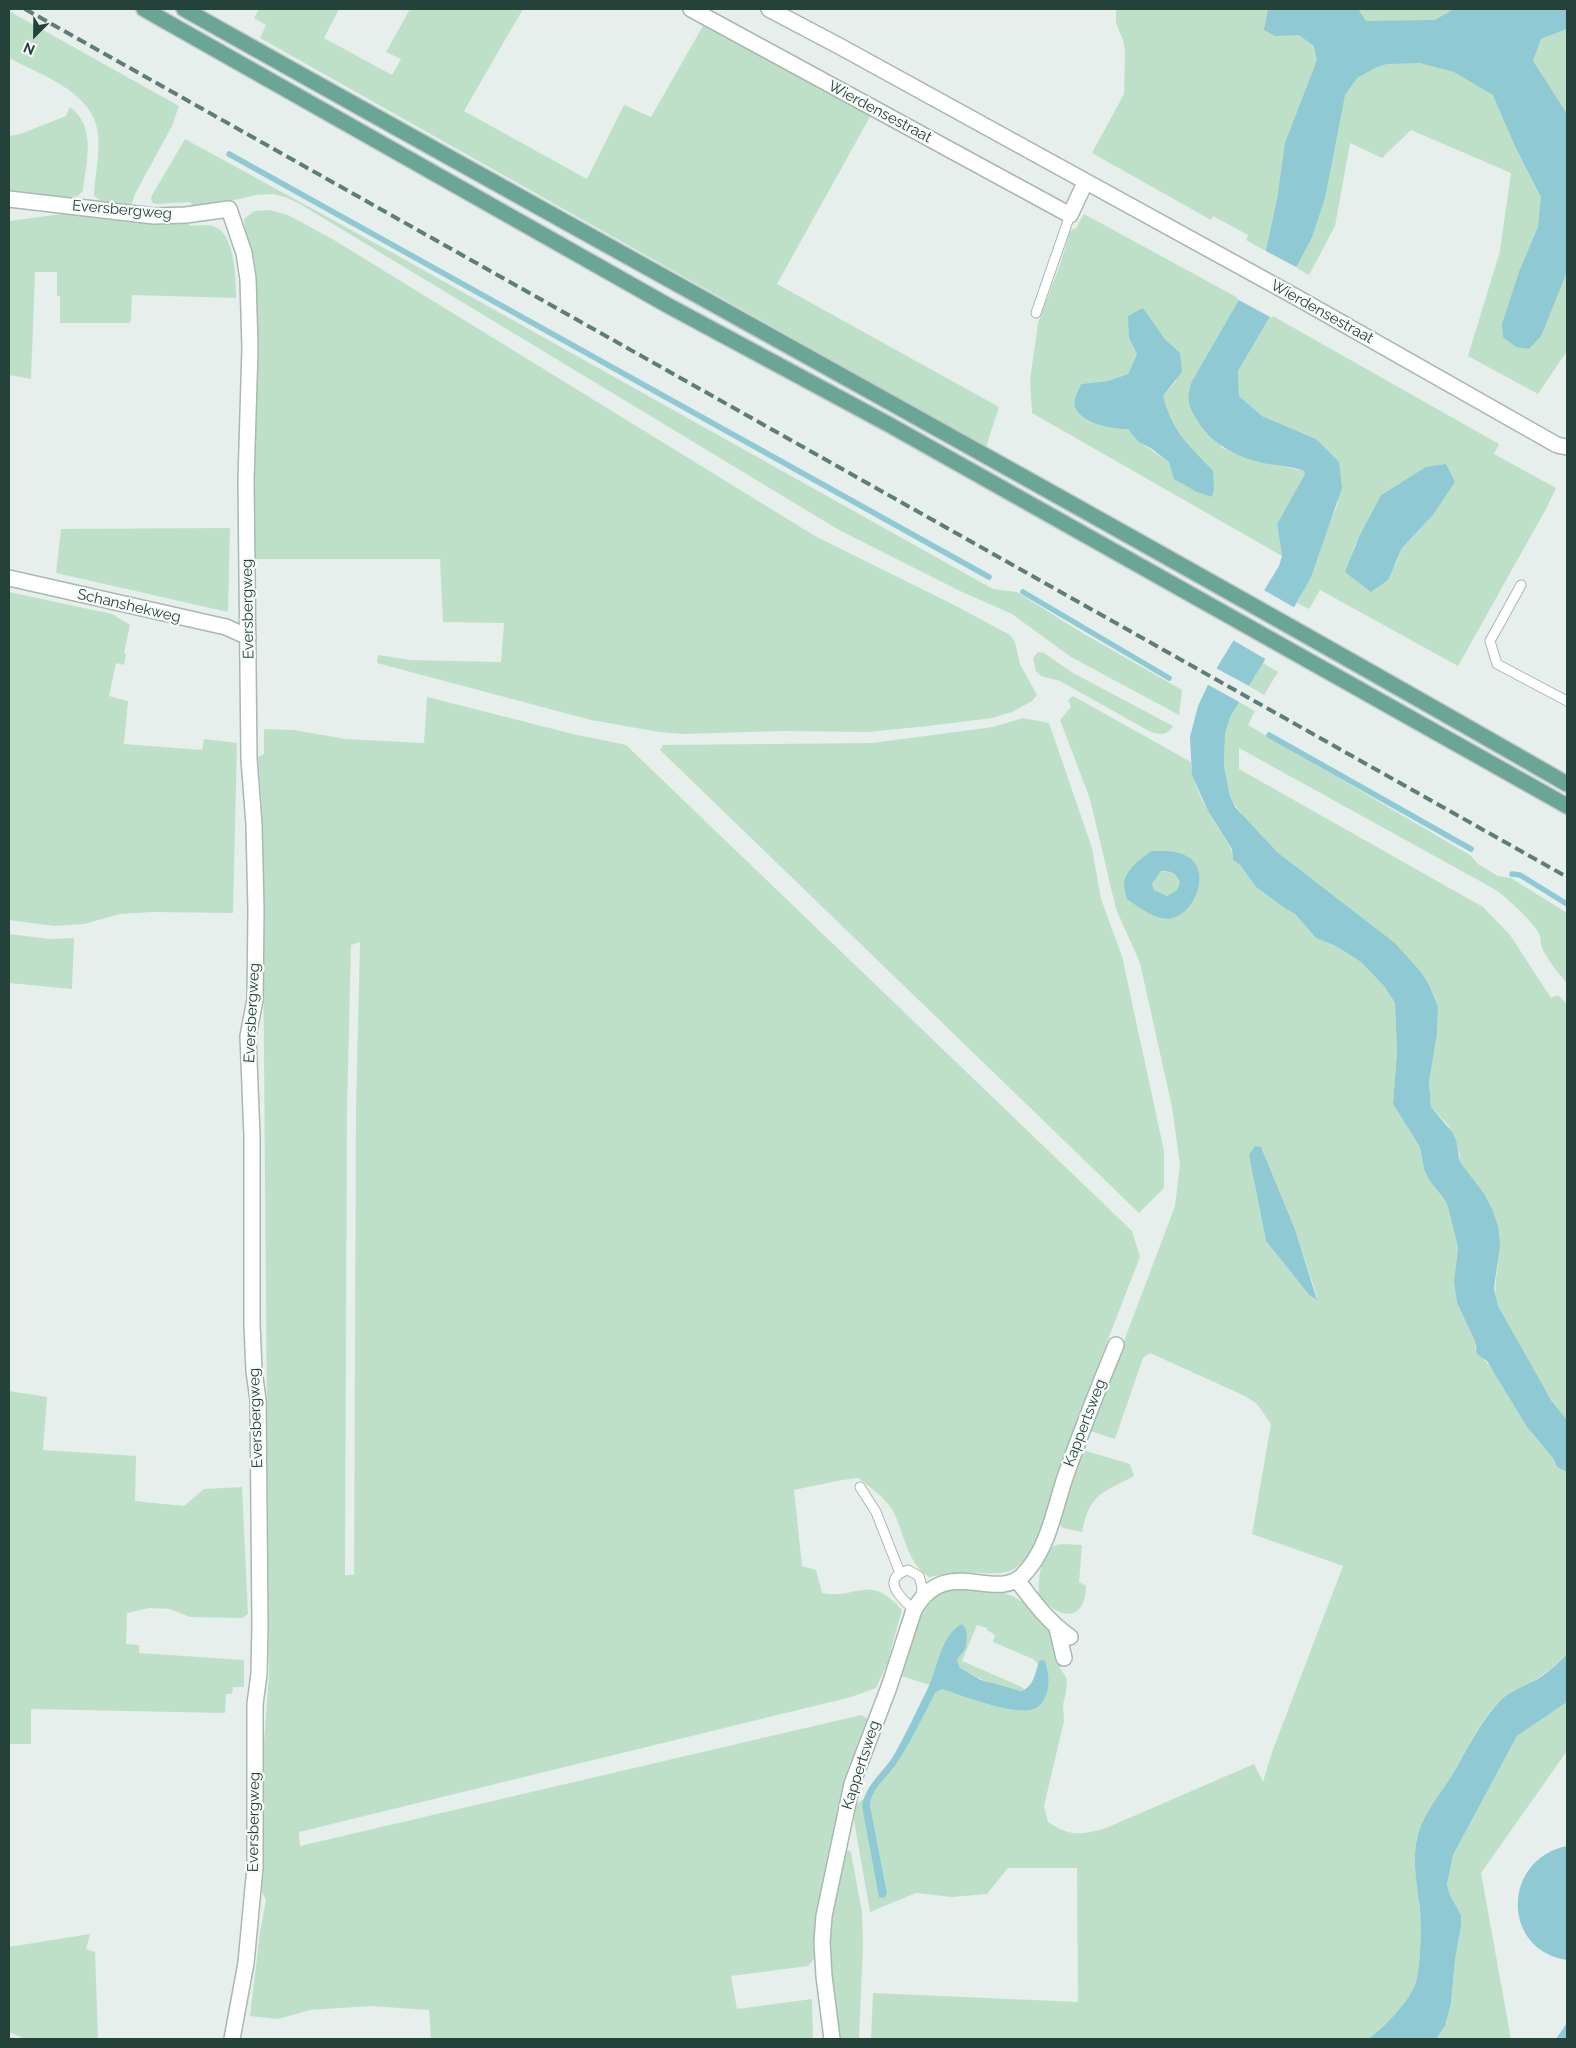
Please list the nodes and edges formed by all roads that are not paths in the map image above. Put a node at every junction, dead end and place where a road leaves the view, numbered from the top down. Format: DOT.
graph roads {
  1 [pos="144,9"];
  2 [pos="184,9"];
  3 [pos="691,9"];
  4 [pos="769,9"];
  5 [pos="1086,183"];
  6 [pos="9,199"];
  7 [pos="1070,215"];
  8 [pos="1036,313"];
  9 [pos="1564,449"];
  10 [pos="9,578"];
  11 [pos="1521,585"];
  12 [pos="248,637"];
  13 [pos="1567,701"];
  14 [pos="1567,784"];
  15 [pos="1567,806"];
  16 [pos="1116,1345"];
  17 [pos="860,1487"];
  18 [pos="900,1572"];
  19 [pos="1017,1580"];
  20 [pos="918,1604"];
  21 [pos="1057,1628"];
  22 [pos="1070,1637"];
  23 [pos="1064,1658"];
  24 [pos="232,2039"];
  25 [pos="832,2039"];
  1 -- 15 [label="main road"];
  2 -- 14 [label="main road"];
  3 -- 7 [label="street, Wierdensestraat"];
  4 -- 5 [label="street, Wierdensestraat"];
  5 -- 7 [label="street"];
  5 -- 9 [label="street, Wierdensestraat"];
  6 -- 12 [label="street, Eversbergweg"];
  7 -- 8 [label="lane"];
  10 -- 12 [label="street, Schanshekweg"];
  11 -- 13 [label="lane"];
  12 -- 24 [label="street, Eversbergweg"];
  16 -- 19 [label="street, Kappertsweg"];
  17 -- 18 [label="lane"];
  18 -- 20 [label="lane"];
  18 -- 20 [label="lane"];
  19 -- 20 [label="street"];
  19 -- 21 [label="street"];
  20 -- 25 [label="street, Kappertsweg"];
  21 -- 22 [label="street"];
  21 -- 23 [label="street"];
}
